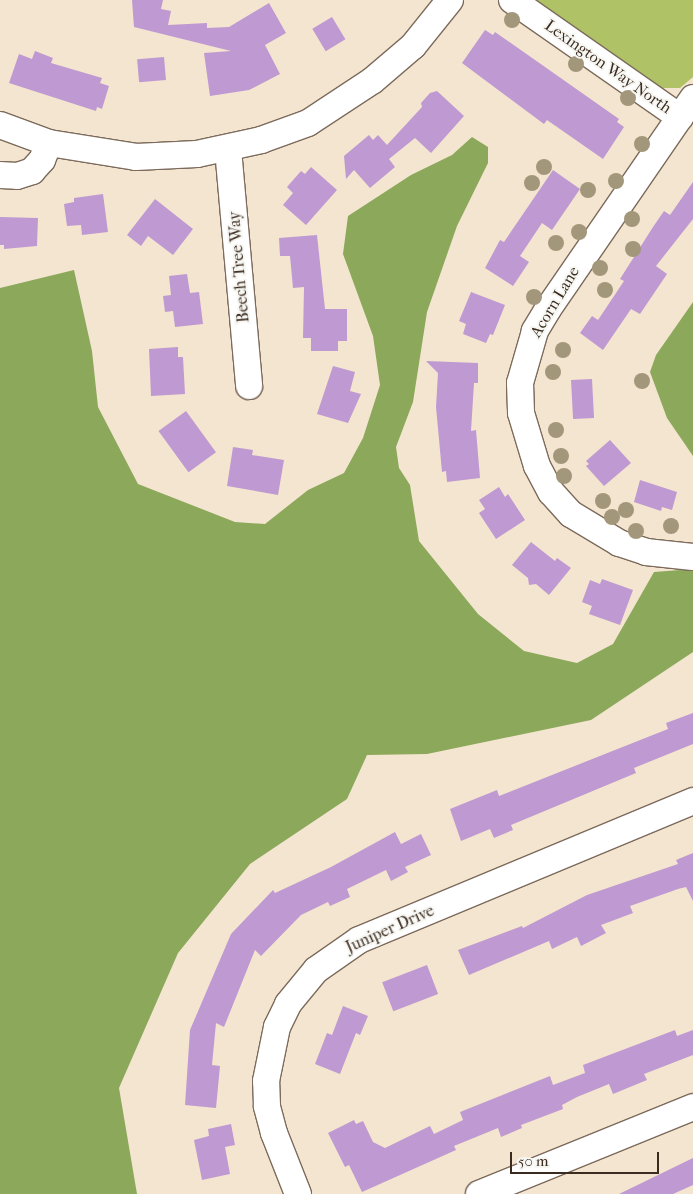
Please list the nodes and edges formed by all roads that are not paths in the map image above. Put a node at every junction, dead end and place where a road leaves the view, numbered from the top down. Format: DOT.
graph roads {
  1 [pos="450,0"];
  2 [pos="512,0"];
  3 [pos="686,107"];
  4 [pos="0,125"];
  5 [pos="50,143"];
  6 [pos="228,149"];
  7 [pos="0,175"];
  8 [pos="249,386"];
  9 [pos="693,557"];
  10 [pos="693,800"];
  11 [pos="693,1107"];
  12 [pos="298,1194"];
  13 [pos="479,1194"];
  1 -- 6 [label="street"];
  2 -- 3 [label="street, Lexington Way North"];
  3 -- 9 [label="street, Acorn Lane"];
  4 -- 5 [label="street"];
  5 -- 6 [label="street"];
  5 -- 7 [label="street"];
  6 -- 8 [label="street, Beech Tree Way"];
  10 -- 12 [label="street, Juniper Drive"];
  11 -- 13 [label="street"];
}
